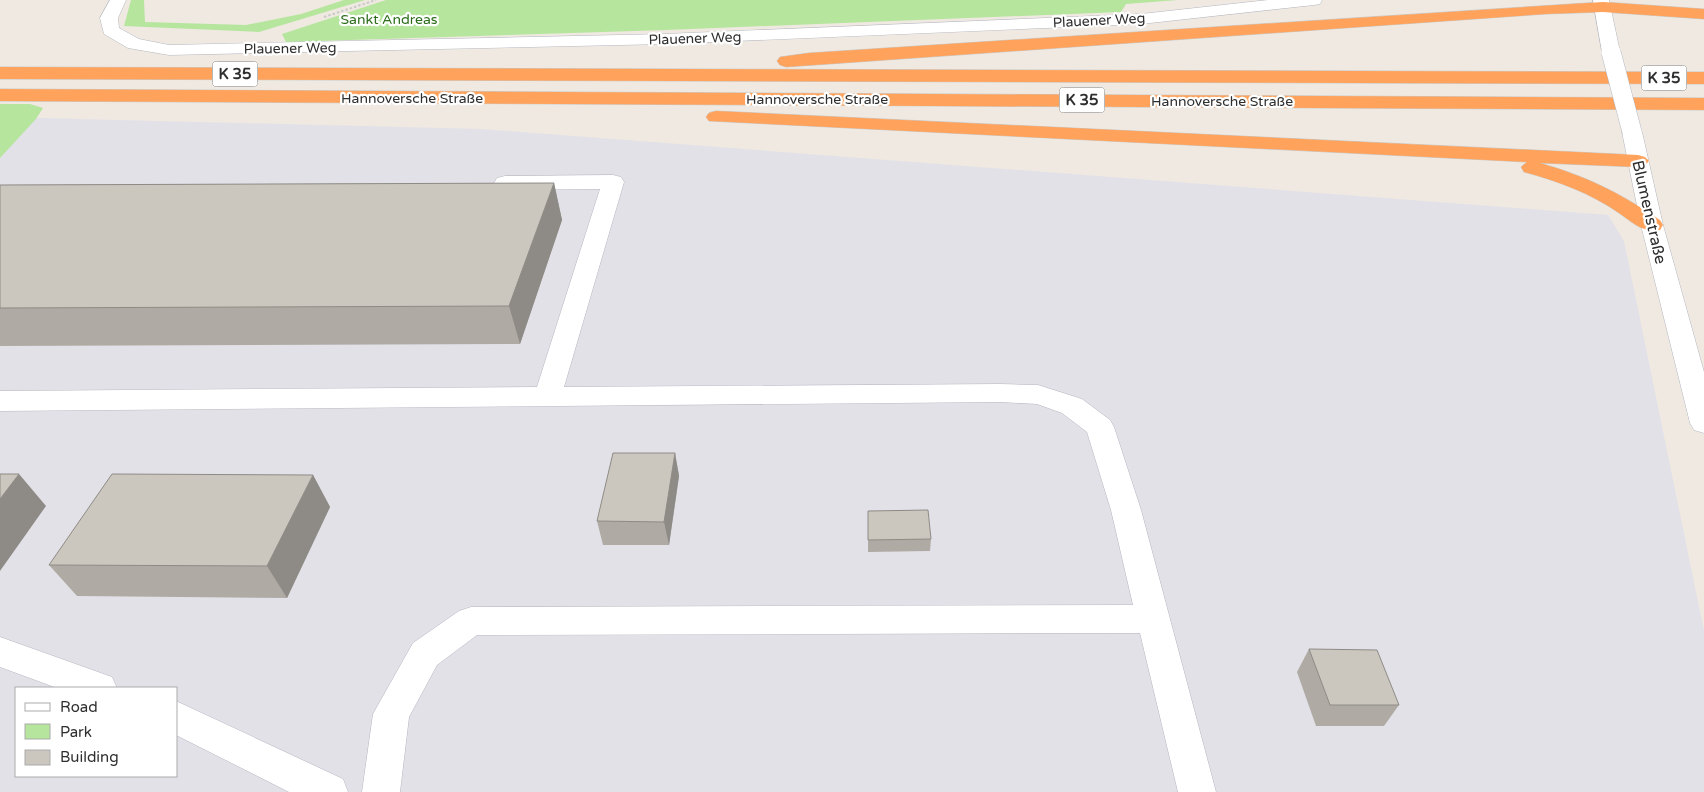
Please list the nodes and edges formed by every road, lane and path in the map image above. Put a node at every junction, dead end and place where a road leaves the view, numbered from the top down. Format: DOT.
graph roads {
  1 [pos="118,0"];
  2 [pos="1314,0"];
  3 [pos="1602,4"];
  4 [pos="1704,14"];
  5 [pos="0,73"];
  6 [pos="698,76"];
  7 [pos="1704,78"];
  8 [pos="0,95"];
  9 [pos="528,99"];
  10 [pos="1704,104"];
  11 [pos="1474,153"];
  12 [pos="1638,161"];
  13 [pos="484,184"];
  14 [pos="1652,225"];
  15 [pos="548,396"];
  16 [pos="0,401"];
  17 [pos="1704,423"];
  18 [pos="1153,619"];
  19 [pos="0,652"];
  20 [pos="95,687"];
  21 [pos="178,718"];
  22 [pos="329,792"];
  23 [pos="381,792"];
  24 [pos="1196,792"];
  1 -- 2 [label="street, Plauener Weg"];
  3 -- 4 [label="highway"];
  3 -- 6 [label="highway"];
  3 -- 12 [label="street, Blumenstraße, bridge"];
  5 -- 6 [label="highway, Hannoversche Straße / K 35"];
  6 -- 7 [label="highway, Hannoversche Straße / K 35"];
  8 -- 9 [label="highway, Hannoversche Straße / K 35"];
  9 -- 10 [label="highway, Hannoversche Straße / K 35"];
  9 -- 11 [label="highway"];
  11 -- 12 [label="highway"];
  11 -- 14 [label="highway"];
  12 -- 14 [label="street, Blumenstraße"];
  13 -- 15 [label="street"];
  14 -- 17 [label="street, Blumenstraße"];
  15 -- 16 [label="street"];
  15 -- 18 [label="street"];
  18 -- 23 [label="street"];
  18 -- 24 [label="street"];
  19 -- 20 [label="street"];
  21 -- 22 [label="street"];
}
